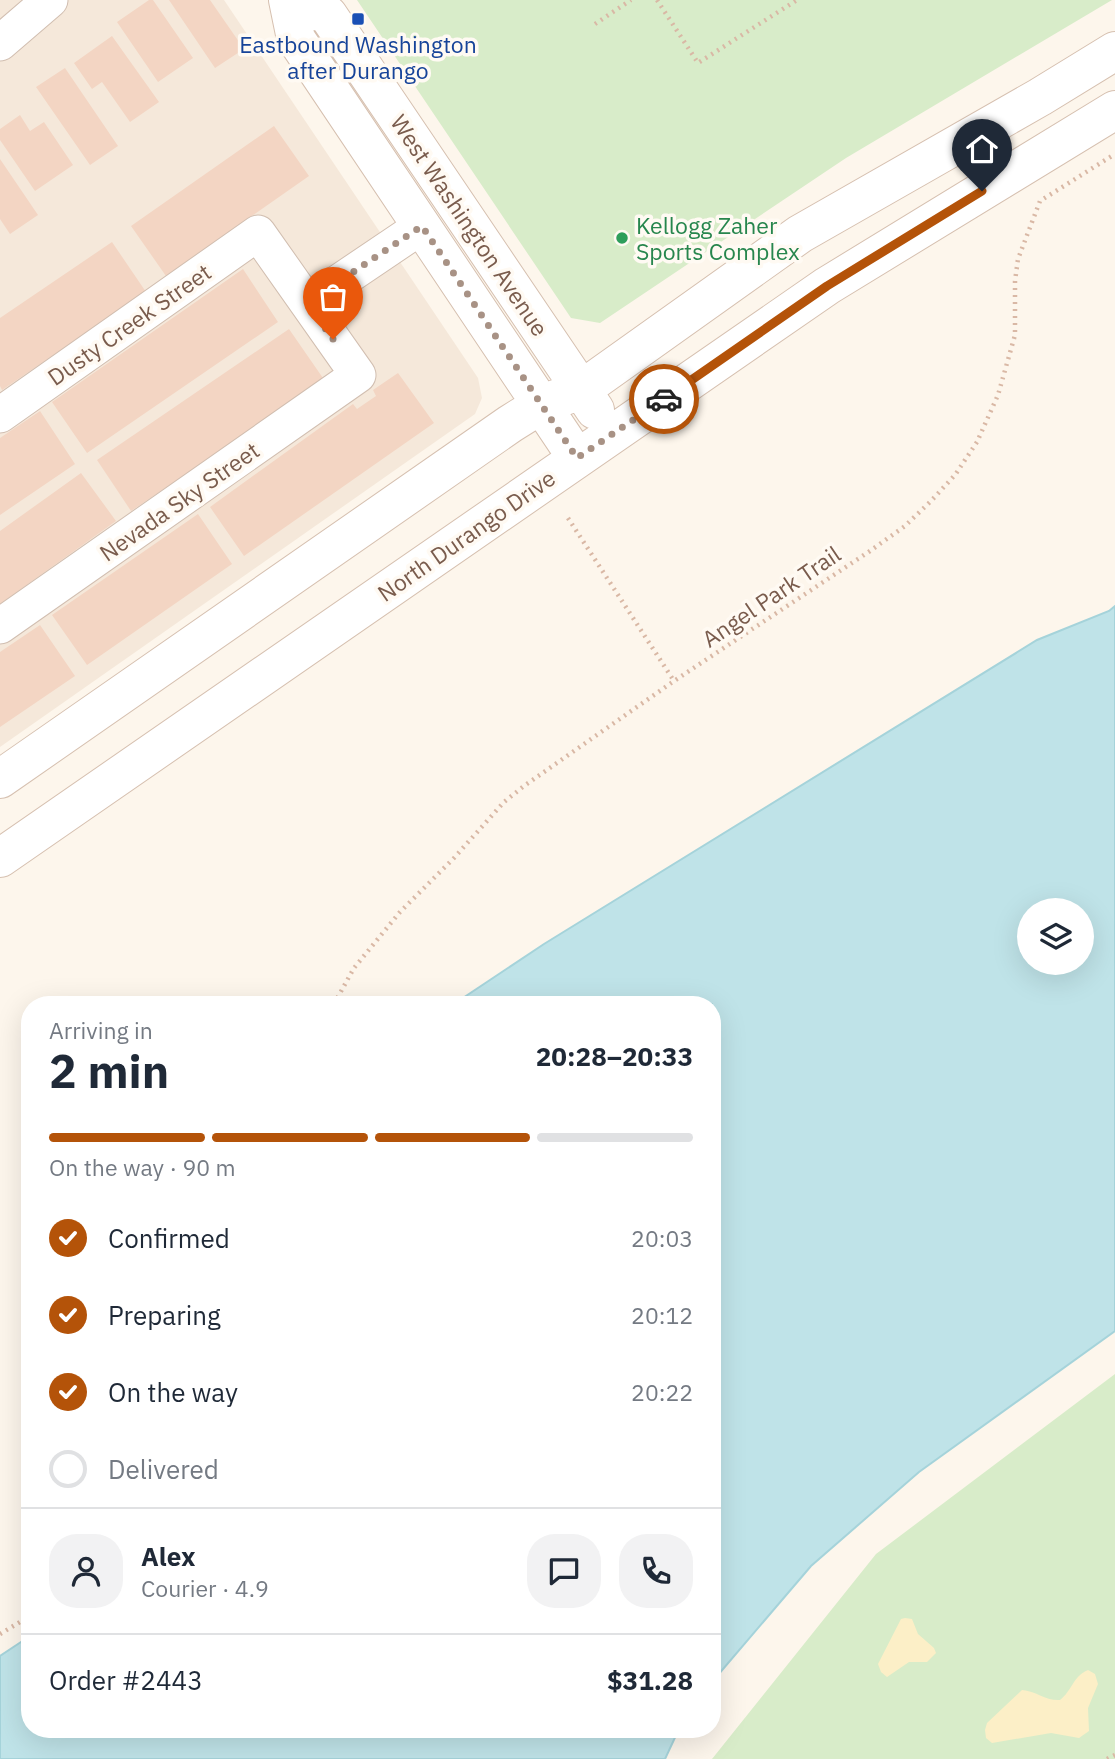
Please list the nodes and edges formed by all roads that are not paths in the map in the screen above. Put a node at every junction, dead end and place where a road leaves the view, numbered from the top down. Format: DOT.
graph roads {
  1 [pos="50,0"];
  2 [pos="289,0"];
  3 [pos="0,43"];
  4 [pos="1115,51"];
  5 [pos="1115,110"];
  6 [pos="422,226"];
  7 [pos="307,303"];
  8 [pos="581,390"];
  9 [pos="542,404"];
  10 [pos="0,415"];
  11 [pos="611,435"];
  12 [pos="577,458"];
  13 [pos="0,626"];
  14 [pos="0,779"];
  15 [pos="0,858"];
  1 -- 3 [label="street"];
  2 -- 6 [label="main road, West Washington Avenue"];
  2 -- 8 [label="main road, West Washington Avenue"];
  4 -- 8 [label="main road"];
  5 -- 11 [label="main road, North Durango Drive"];
  6 -- 7 [label="street"];
  6 -- 9 [label="main road, West Washington Avenue"];
  7 -- 10 [label="street, Dusty Creek Street"];
  7 -- 13 [label="street, Nevada Sky Street"];
  8 -- 9 [label="main road"];
  8 -- 11 [label="main road, West Washington Avenue"];
  9 -- 12 [label="main road, West Washington Avenue"];
  9 -- 14 [label="main road"];
  11 -- 12 [label="main road, North Durango Drive"];
  12 -- 15 [label="main road, North Durango Drive"];
}
